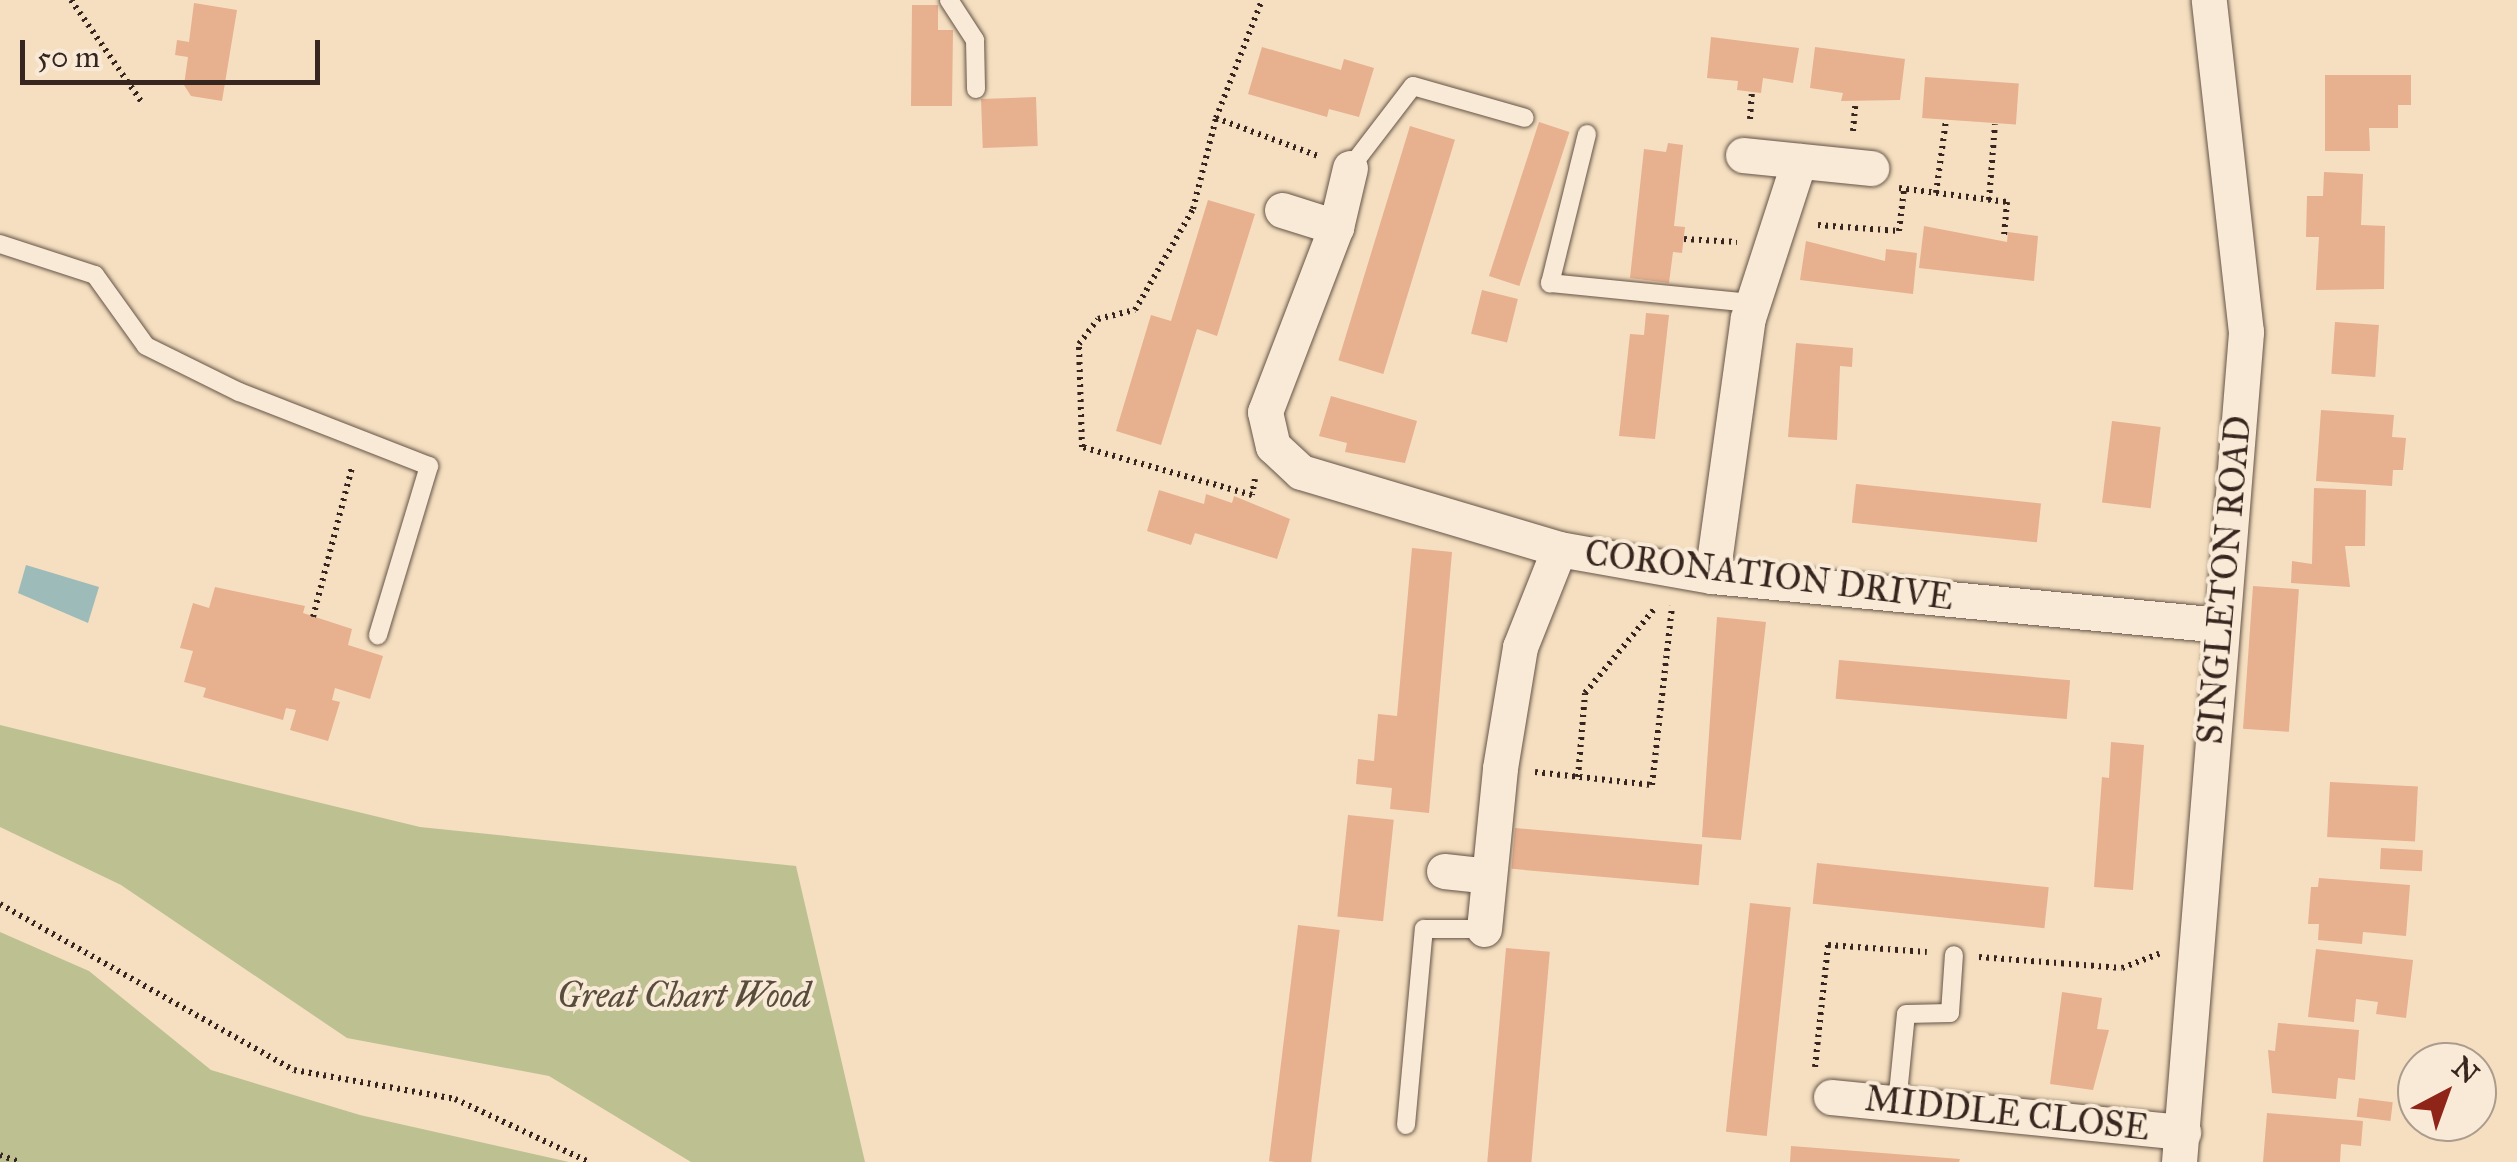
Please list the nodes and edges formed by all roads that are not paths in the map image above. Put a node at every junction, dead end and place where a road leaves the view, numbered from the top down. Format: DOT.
graph roads {
  1 [pos="949,0"];
  2 [pos="2209,0"];
  3 [pos="976,89"];
  4 [pos="1525,118"];
  5 [pos="1587,134"];
  6 [pos="1746,145"];
  7 [pos="1799,161"];
  8 [pos="1350,168"];
  9 [pos="1871,168"];
  10 [pos="1282,210"];
  11 [pos="1336,227"];
  12 [pos="0,244"];
  13 [pos="1752,303"];
  14 [pos="1560,549"];
  15 [pos="1712,576"];
  16 [pos="2220,625"];
  17 [pos="378,635"];
  18 [pos="1444,871"];
  19 [pos="1489,876"];
  20 [pos="1484,929"];
  21 [pos="1954,955"];
  22 [pos="1831,1096"];
  23 [pos="1897,1104"];
  24 [pos="1406,1125"];
  25 [pos="2181,1147"];
  1 -- 3 [label="lane"];
  2 -- 16 [label="street, SINGLETON ROAD"];
  4 -- 8 [label="lane"];
  5 -- 13 [label="lane"];
  6 -- 7 [label="street"];
  7 -- 9 [label="street"];
  7 -- 13 [label="street"];
  8 -- 11 [label="street"];
  10 -- 11 [label="street"];
  11 -- 14 [label="street, CORONATION DRIVE"];
  12 -- 17 [label="lane"];
  13 -- 15 [label="street"];
  14 -- 15 [label="street, CORONATION DRIVE"];
  14 -- 19 [label="street"];
  15 -- 16 [label="street, CORONATION DRIVE"];
  16 -- 25 [label="street, SINGLETON ROAD"];
  18 -- 19 [label="street"];
  19 -- 20 [label="street"];
  20 -- 24 [label="lane"];
  21 -- 23 [label="lane"];
  22 -- 23 [label="street, MIDDLE CLOSE"];
  23 -- 25 [label="street, MIDDLE CLOSE"];
}
